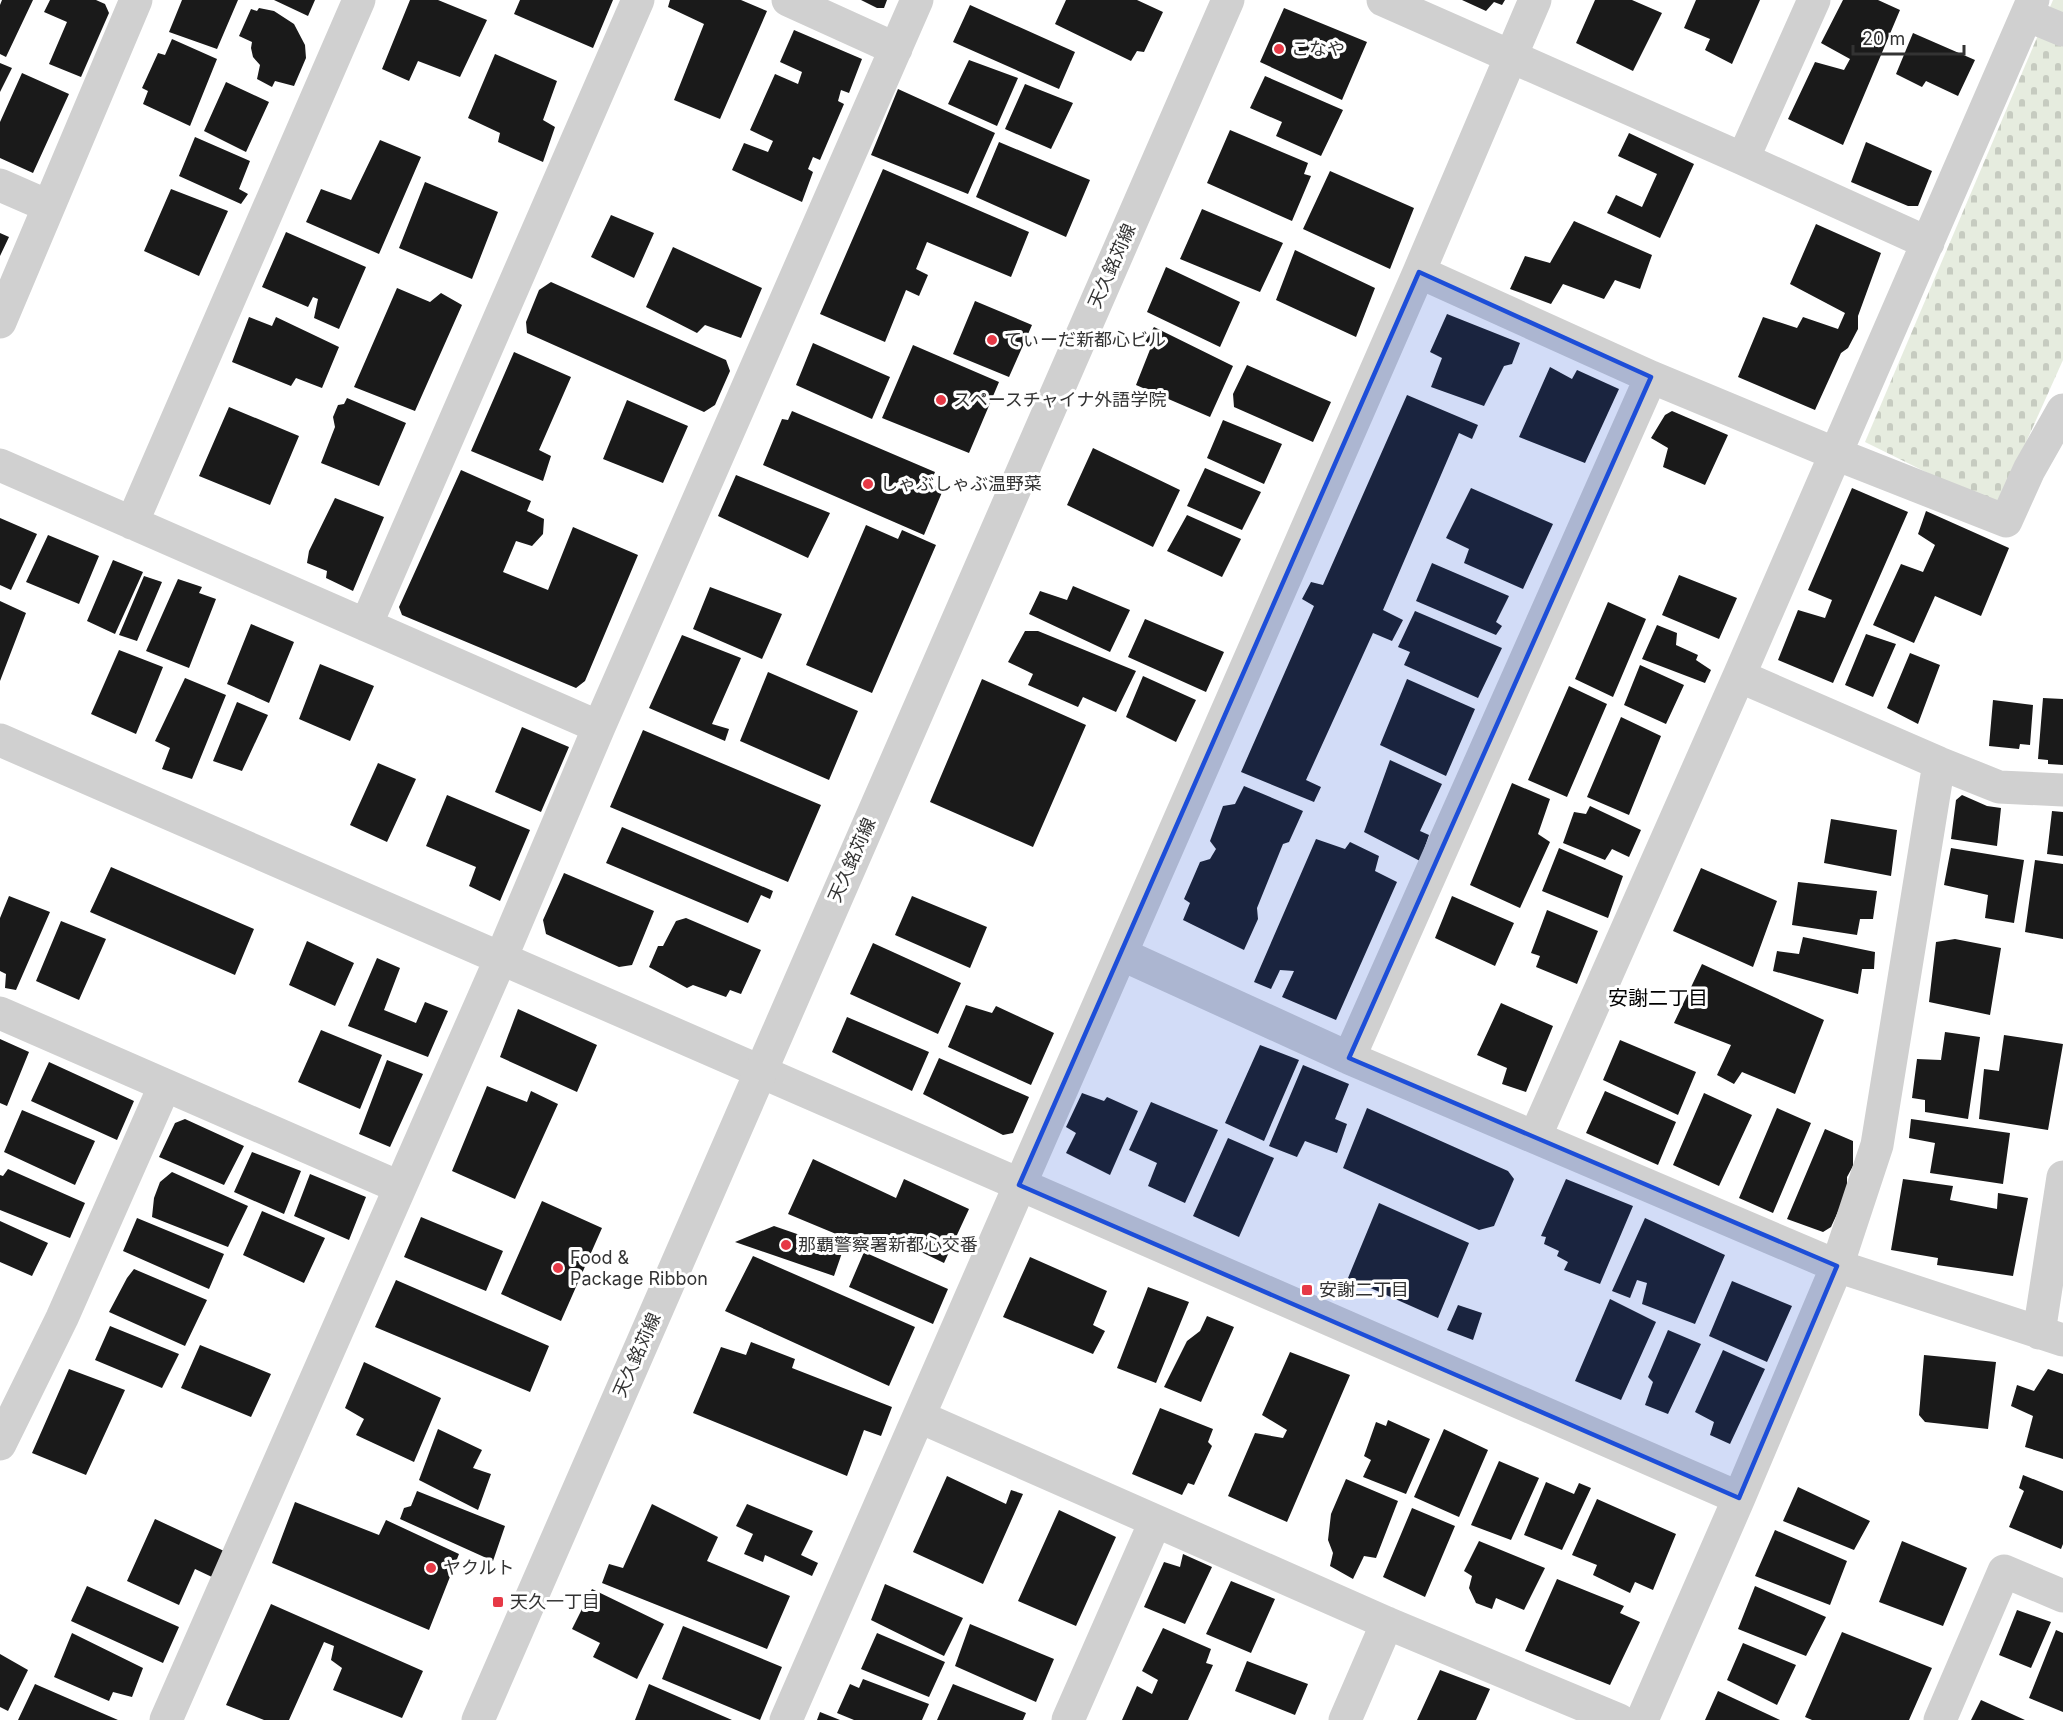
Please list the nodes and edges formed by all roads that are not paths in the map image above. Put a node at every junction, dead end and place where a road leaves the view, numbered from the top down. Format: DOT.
graph roads {
  1 [pos="136,0"];
  2 [pos="359,0"];
  3 [pos="638,0"];
  4 [pos="788,0"];
  5 [pos="917,0"];
  6 [pos="1228,0"];
  7 [pos="1383,0"];
  8 [pos="1535,0"];
  9 [pos="1814,0"];
  10 [pos="2030,7"];
  11 [pos="2063,30"];
  12 [pos="896,49"];
  13 [pos="1510,56"];
  14 [pos="1743,159"];
  15 [pos="0,185"];
  16 [pos="48,206"];
  17 [pos="1929,243"];
  18 [pos="1419,272"];
  19 [pos="0,322"];
  20 [pos="1651,377"];
  21 [pos="2063,410"];
  22 [pos="1836,454"];
  23 [pos="0,465"];
  24 [pos="132,523"];
  25 [pos="366,626"];
  26 [pos="1739,676"];
  27 [pos="599,727"];
  28 [pos="0,740"];
  29 [pos="1939,763"];
  30 [pos="2063,790"];
  31 [pos="1121,954"];
  32 [pos="501,958"];
  33 [pos="0,1013"];
  34 [pos="1349,1058"];
  35 [pos="759,1072"];
  36 [pos="165,1085"];
  37 [pos="1535,1137"];
  38 [pos="2063,1177"];
  39 [pos="1019,1185"];
  40 [pos="399,1188"];
  41 [pos="1837,1266"];
  42 [pos="2051,1336"];
  43 [pos="920,1417"];
  44 [pos="0,1444"];
  45 [pos="1739,1498"];
  46 [pos="1155,1522"];
  47 [pos="2063,1596"];
  48 [pos="1387,1623"];
  49 [pos="166,1720"];
  50 [pos="478,1720"];
  51 [pos="786,1720"];
  52 [pos="1068,1720"];
  53 [pos="1345,1720"];
  54 [pos="1620,1720"];
  55 [pos="1642,1720"];
  56 [pos="1940,1720"];
  1 -- 16 [label="street"];
  2 -- 24 [label="street"];
  3 -- 25 [label="street"];
  4 -- 12 [label="street"];
  5 -- 12 [label="street"];
  6 -- 35 [label="street, 天久銘苅線"];
  7 -- 13 [label="street"];
  8 -- 13 [label="street"];
  9 -- 14 [label="street"];
  10 -- 11 [label="street"];
  10 -- 17 [label="street"];
  12 -- 27 [label="street"];
  13 -- 14 [label="street"];
  13 -- 18 [label="street"];
  14 -- 17 [label="street"];
  15 -- 16 [label="street"];
  16 -- 19 [label="street"];
  17 -- 22 [label="street"];
  18 -- 20 [label="street"];
  18 -- 31 [label="street"];
  20 -- 22 [label="street"];
  20 -- 34 [label="street"];
  21 -- 22 [label="street"];
  22 -- 26 [label="street"];
  23 -- 24 [label="street"];
  24 -- 25 [label="street"];
  25 -- 27 [label="street"];
  26 -- 29 [label="street"];
  26 -- 37 [label="street"];
  27 -- 32 [label="street"];
  28 -- 32 [label="street"];
  29 -- 30 [label="street"];
  29 -- 41 [label="street"];
  31 -- 34 [label="street"];
  31 -- 39 [label="street"];
  32 -- 35 [label="street"];
  32 -- 40 [label="street"];
  33 -- 36 [label="street"];
  34 -- 37 [label="street"];
  35 -- 39 [label="street"];
  35 -- 50 [label="street, 天久銘苅線"];
  36 -- 40 [label="street"];
  36 -- 44 [label="street"];
  37 -- 41 [label="street"];
  38 -- 42 [label="street"];
  39 -- 43 [label="street"];
  39 -- 45 [label="street"];
  40 -- 49 [label="street"];
  41 -- 42 [label="street"];
  41 -- 45 [label="street"];
  43 -- 46 [label="street"];
  43 -- 51 [label="street"];
  45 -- 55 [label="street"];
  46 -- 48 [label="street"];
  46 -- 52 [label="street"];
  47 -- 56 [label="street"];
  48 -- 53 [label="street"];
  48 -- 54 [label="street"];
}
